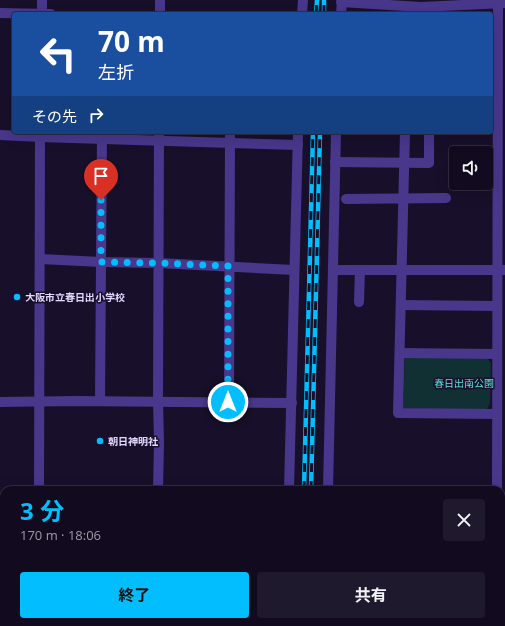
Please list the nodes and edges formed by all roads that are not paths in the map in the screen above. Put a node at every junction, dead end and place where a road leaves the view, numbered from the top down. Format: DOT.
graph roads {
  1 [pos="42,0"];
  2 [pos="160,0"];
  3 [pos="303,0"];
  4 [pos="341,1"];
  5 [pos="500,2"];
  6 [pos="407,7"];
  7 [pos="42,12"];
  8 [pos="160,12"];
  9 [pos="302,12"];
  10 [pos="341,12"];
  11 [pos="0,13"];
  12 [pos="12,13"];
  13 [pos="498,63"];
  14 [pos="501,113"];
  15 [pos="40,134"];
  16 [pos="230,134"];
  17 [pos="298,134"];
  18 [pos="336,134"];
  19 [pos="404,134"];
  20 [pos="429,134"];
  21 [pos="0,135"];
  22 [pos="102,135"];
  23 [pos="159,136"];
  24 [pos="230,142"];
  25 [pos="298,145"];
  26 [pos="501,151"];
  27 [pos="335,162"];
  28 [pos="404,162"];
  29 [pos="446,198"];
  30 [pos="346,199"];
  31 [pos="403,199"];
  32 [pos="501,222"];
  33 [pos="40,259"];
  34 [pos="101,262"];
  35 [pos="158,263"];
  36 [pos="228,266"];
  37 [pos="294,270"];
  38 [pos="333,270"];
  39 [pos="360,270"];
  40 [pos="401,270"];
  41 [pos="501,270"];
  42 [pos="359,302"];
  43 [pos="400,305"];
  44 [pos="497,306"];
  45 [pos="400,353"];
  46 [pos="497,354"];
  47 [pos="100,401"];
  48 [pos="0,402"];
  49 [pos="39,402"];
  50 [pos="158,402"];
  51 [pos="228,402"];
  52 [pos="292,403"];
  53 [pos="497,414"];
  54 [pos="39,486"];
  55 [pos="158,486"];
  56 [pos="289,486"];
  57 [pos="328,486"];
  58 [pos="496,486"];
  1 -- 7 [label="street"];
  2 -- 8 [label="street"];
  3 -- 9 [label="street"];
  4 -- 6 [label="street"];
  4 -- 10 [label="street"];
  5 -- 6 [label="street"];
  5 -- 13 [label="street"];
  11 -- 12 [label="street"];
  13 -- 14 [label="street"];
  14 -- 26 [label="street"];
  15 -- 21 [label="street"];
  15 -- 22 [label="street"];
  15 -- 33 [label="street"];
  16 -- 24 [label="street"];
  17 -- 25 [label="street"];
  18 -- 27 [label="street"];
  19 -- 28 [label="street"];
  20 -- 28 [label="street"];
  22 -- 23 [label="street"];
  22 -- 34 [label="street"];
  23 -- 24 [label="street"];
  23 -- 35 [label="street"];
  24 -- 25 [label="street"];
  24 -- 36 [label="street"];
  25 -- 37 [label="street"];
  26 -- 32 [label="street"];
  27 -- 28 [label="street"];
  27 -- 38 [label="street"];
  28 -- 31 [label="street"];
  29 -- 31 [label="street"];
  30 -- 31 [label="street"];
  31 -- 40 [label="street"];
  32 -- 41 [label="street"];
  33 -- 34 [label="street"];
  33 -- 49 [label="street"];
  34 -- 35 [label="street"];
  34 -- 47 [label="street"];
  35 -- 36 [label="street"];
  35 -- 50 [label="street"];
  36 -- 37 [label="street"];
  36 -- 51 [label="street"];
  37 -- 52 [label="street"];
  38 -- 39 [label="street"];
  38 -- 57 [label="street"];
  39 -- 40 [label="street"];
  39 -- 42 [label="street"];
  40 -- 41 [label="street"];
  40 -- 43 [label="street"];
  41 -- 44 [label="street"];
  43 -- 44 [label="street"];
  43 -- 45 [label="street"];
  44 -- 46 [label="street"];
  45 -- 46 [label="street"];
  45 -- 53 [label="street"];
  46 -- 53 [label="street"];
  47 -- 49 [label="street"];
  47 -- 50 [label="street"];
  48 -- 49 [label="street"];
  49 -- 54 [label="street"];
  50 -- 51 [label="street"];
  50 -- 55 [label="street"];
  51 -- 52 [label="street"];
  52 -- 56 [label="street"];
  53 -- 58 [label="street"];
}
